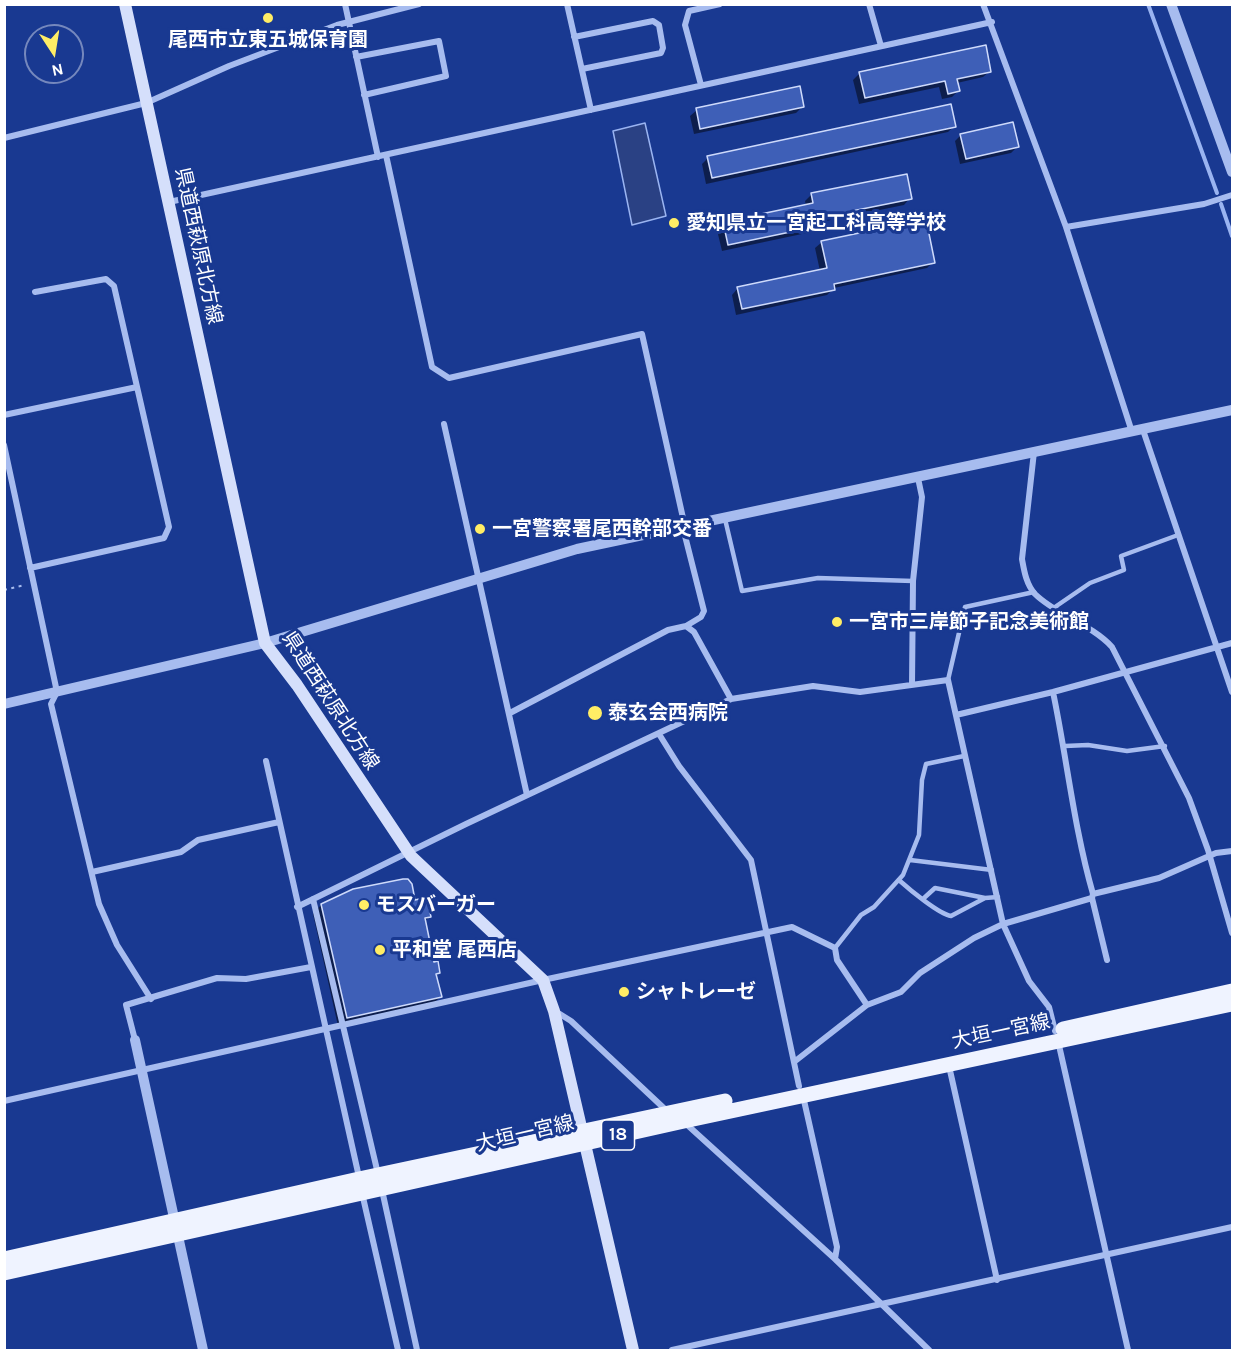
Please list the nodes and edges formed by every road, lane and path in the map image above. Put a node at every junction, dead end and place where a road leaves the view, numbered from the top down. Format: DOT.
graph roads {
  1 [pos="125,4"];
  2 [pos="345,4"];
  3 [pos="419,4"];
  4 [pos="567,4"];
  5 [pos="720,4"];
  6 [pos="869,4"];
  7 [pos="983,4"];
  8 [pos="1171,4"];
  9 [pos="348,22"];
  10 [pos="992,22"];
  11 [pos="574,37"];
  12 [pos="881,46"];
  13 [pos="356,57"];
  14 [pos="582,69"];
  15 [pos="701,85"];
  16 [pos="364,95"];
  17 [pos="146,103"];
  18 [pos="591,110"];
  19 [pos="4,138"];
  20 [pos="386,155"];
  21 [pos="378,157"];
  22 [pos="1233,172"];
  23 [pos="1233,195"];
  24 [pos="169,202"];
  25 [pos="1066,227"];
  26 [pos="35,292"];
  27 [pos="137,387"];
  28 [pos="1233,410"];
  29 [pos="4,415"];
  30 [pos="444,424"];
  31 [pos="1138,431"];
  32 [pos="4,445"];
  33 [pos="1034,452"];
  34 [pos="918,478"];
  35 [pos="725,519"];
  36 [pos="684,528"];
  37 [pos="1178,535"];
  38 [pos="30,568"];
  39 [pos="479,579"];
  40 [pos="913,581"];
  41 [pos="33,584"];
  42 [pos="4,590"];
  43 [pos="1034,592"];
  44 [pos="1055,607"];
  45 [pos="686,626"];
  46 [pos="265,643"];
  47 [pos="1233,643"];
  48 [pos="1217,647"];
  49 [pos="1125,672"];
  50 [pos="948,680"];
  51 [pos="912,685"];
  52 [pos="57,692"];
  53 [pos="1053,692"];
  54 [pos="1233,692"];
  55 [pos="731,699"];
  56 [pos="4,704"];
  57 [pos="510,713"];
  58 [pos="956,715"];
  59 [pos="659,734"];
  60 [pos="1065,746"];
  61 [pos="1165,746"];
  62 [pos="964,756"];
  63 [pos="266,761"];
  64 [pos="527,795"];
  65 [pos="279,822"];
  66 [pos="1233,851"];
  67 [pos="408,852"];
  68 [pos="1210,857"];
  69 [pos="909,860"];
  70 [pos="992,870"];
  71 [pos="92,872"];
  72 [pos="900,880"];
  73 [pos="1093,896"];
  74 [pos="998,897"];
  75 [pos="924,898"];
  76 [pos="985,898"];
  77 [pos="313,899"];
  78 [pos="297,906"];
  79 [pos="1004,924"];
  80 [pos="765,933"];
  81 [pos="1233,933"];
  82 [pos="835,948"];
  83 [pos="1107,960"];
  84 [pos="311,967"];
  85 [pos="543,980"];
  86 [pos="1233,991"];
  87 [pos="151,999"];
  88 [pos="1233,1004"];
  89 [pos="867,1005"];
  90 [pos="554,1011"];
  91 [pos="342,1025"];
  92 [pos="325,1029"];
  93 [pos="1056,1036"];
  94 [pos="135,1040"];
  95 [pos="794,1062"];
  96 [pos="949,1065"];
  97 [pos="143,1071"];
  98 [pos="801,1091"];
  99 [pos="4,1101"];
  100 [pos="669,1113"];
  101 [pos="684,1121"];
  102 [pos="582,1137"];
  103 [pos="380,1182"];
  104 [pos="361,1186"];
  105 [pos="1233,1227"];
  106 [pos="178,1228"];
  107 [pos="1104,1255"];
  108 [pos="4,1259"];
  109 [pos="835,1259"];
  110 [pos="4,1273"];
  111 [pos="996,1280"];
  112 [pos="880,1304"];
  113 [pos="203,1350"];
  114 [pos="398,1350"];
  115 [pos="417,1350"];
  116 [pos="633,1350"];
  117 [pos="672,1350"];
  118 [pos="929,1350"];
  119 [pos="1128,1350"];
  1 -- 17 [label="main road, 県道西萩原北方線"];
  2 -- 9 [label="street"];
  3 -- 9 [label="street"];
  4 -- 11 [label="street"];
  5 -- 15 [label="street"];
  6 -- 12 [label="street"];
  7 -- 10 [label="street"];
  8 -- 22 [label="street"];
  9 -- 13 [label="street"];
  9 -- 17 [label="street"];
  10 -- 12 [label="street"];
  10 -- 25 [label="street"];
  11 -- 14 [label="street"];
  11 -- 14 [label="street"];
  12 -- 15 [label="street"];
  13 -- 16 [label="street"];
  13 -- 16 [label="street"];
  14 -- 18 [label="street"];
  15 -- 18 [label="street"];
  16 -- 21 [label="street"];
  17 -- 19 [label="street"];
  17 -- 24 [label="main road, 県道西萩原北方線"];
  18 -- 20 [label="street"];
  20 -- 21 [label="street"];
  20 -- 36 [label="street"];
  21 -- 24 [label="street"];
  23 -- 25 [label="street"];
  24 -- 46 [label="main road, 県道西萩原北方線"];
  25 -- 31 [label="street"];
  26 -- 27 [label="street"];
  27 -- 29 [label="street"];
  27 -- 38 [label="street"];
  28 -- 31 [label="street"];
  30 -- 39 [label="street"];
  31 -- 33 [label="street"];
  31 -- 37 [label="street"];
  32 -- 38 [label="street"];
  33 -- 34 [label="street"];
  33 -- 43 [label="street"];
  34 -- 35 [label="street"];
  34 -- 40 [label="street"];
  35 -- 36 [label="street"];
  35 -- 40 [label="lane"];
  36 -- 39 [label="street"];
  36 -- 45 [label="street"];
  37 -- 44 [label="lane"];
  37 -- 48 [label="street"];
  38 -- 41 [label="street"];
  39 -- 46 [label="street"];
  39 -- 57 [label="street"];
  40 -- 51 [label="street"];
  41 -- 42 [label="path"];
  41 -- 52 [label="street"];
  43 -- 44 [label="street"];
  43 -- 50 [label="lane"];
  44 -- 49 [label="street"];
  45 -- 55 [label="street"];
  45 -- 57 [label="street"];
  46 -- 52 [label="street"];
  46 -- 67 [label="main road, 県道西萩原北方線"];
  47 -- 48 [label="street"];
  48 -- 49 [label="street"];
  48 -- 54 [label="street"];
  49 -- 53 [label="street"];
  49 -- 61 [label="street"];
  50 -- 51 [label="street"];
  50 -- 58 [label="street"];
  51 -- 55 [label="street"];
  52 -- 56 [label="street"];
  52 -- 71 [label="street"];
  53 -- 58 [label="street"];
  53 -- 60 [label="street"];
  55 -- 59 [label="street"];
  57 -- 64 [label="street"];
  58 -- 62 [label="street"];
  59 -- 64 [label="street"];
  59 -- 80 [label="street"];
  60 -- 61 [label="lane"];
  60 -- 73 [label="street"];
  61 -- 68 [label="street"];
  62 -- 69 [label="lane"];
  62 -- 70 [label="street"];
  63 -- 65 [label="street"];
  64 -- 67 [label="street"];
  65 -- 71 [label="street"];
  65 -- 78 [label="street"];
  66 -- 68 [label="street"];
  67 -- 77 [label="street"];
  67 -- 85 [label="main road, 県道西萩原北方線"];
  68 -- 73 [label="street"];
  68 -- 81 [label="street"];
  69 -- 70 [label="lane"];
  69 -- 72 [label="lane"];
  70 -- 74 [label="street"];
  71 -- 87 [label="street"];
  72 -- 75 [label="lane"];
  72 -- 82 [label="lane"];
  73 -- 79 [label="street"];
  73 -- 83 [label="street"];
  74 -- 76 [label="lane"];
  74 -- 79 [label="street"];
  75 -- 76 [label="lane"];
  75 -- 76 [label="lane"];
  77 -- 78 [label="street"];
  77 -- 91 [label="street"];
  78 -- 84 [label="street"];
  79 -- 89 [label="street"];
  79 -- 93 [label="street"];
  80 -- 82 [label="street"];
  80 -- 85 [label="street"];
  80 -- 95 [label="street"];
  82 -- 89 [label="street"];
  84 -- 87 [label="street"];
  84 -- 92 [label="street"];
  85 -- 90 [label="main road, 県道西萩原北方線"];
  85 -- 91 [label="street"];
  86 -- 93 [label="main road, 大垣一宮線 / 18"];
  87 -- 94 [label="street"];
  88 -- 93 [label="main road, 大垣一宮線 / 18"];
  89 -- 95 [label="street"];
  90 -- 100 [label="street"];
  90 -- 102 [label="main road, 県道西萩原北方線"];
  91 -- 92 [label="street"];
  91 -- 103 [label="street"];
  92 -- 97 [label="street"];
  92 -- 104 [label="street"];
  93 -- 96 [label="main road, 大垣一宮線 / 18"];
  93 -- 98 [label="main road, 大垣一宮線 / 18"];
  93 -- 107 [label="street"];
  94 -- 97 [label="street"];
  95 -- 98 [label="street"];
  96 -- 98 [label="main road, 大垣一宮線 / 18"];
  96 -- 111 [label="street"];
  97 -- 99 [label="street"];
  97 -- 106 [label="street"];
  98 -- 100 [label="main road, 大垣一宮線 / 18"];
  98 -- 101 [label="main road, 大垣一宮線 / 18"];
  98 -- 109 [label="street"];
  100 -- 101 [label="street"];
  100 -- 102 [label="main road, 大垣一宮線 / 18"];
  101 -- 102 [label="main road, 大垣一宮線 / 18"];
  101 -- 109 [label="street"];
  102 -- 103 [label="main road, 大垣一宮線 / 18"];
  102 -- 116 [label="main road, 県道西萩原北方線"];
  103 -- 104 [label="main road, 大垣一宮線 / 18"];
  103 -- 115 [label="street"];
  104 -- 106 [label="main road, 大垣一宮線 / 18"];
  104 -- 114 [label="street"];
  105 -- 107 [label="street"];
  106 -- 108 [label="main road, 大垣一宮線 / 18"];
  106 -- 110 [label="main road, 大垣一宮線 / 18"];
  106 -- 113 [label="street"];
  107 -- 111 [label="street"];
  107 -- 119 [label="street"];
  109 -- 112 [label="street"];
  111 -- 112 [label="street"];
  112 -- 117 [label="street"];
  112 -- 118 [label="street"];
}
